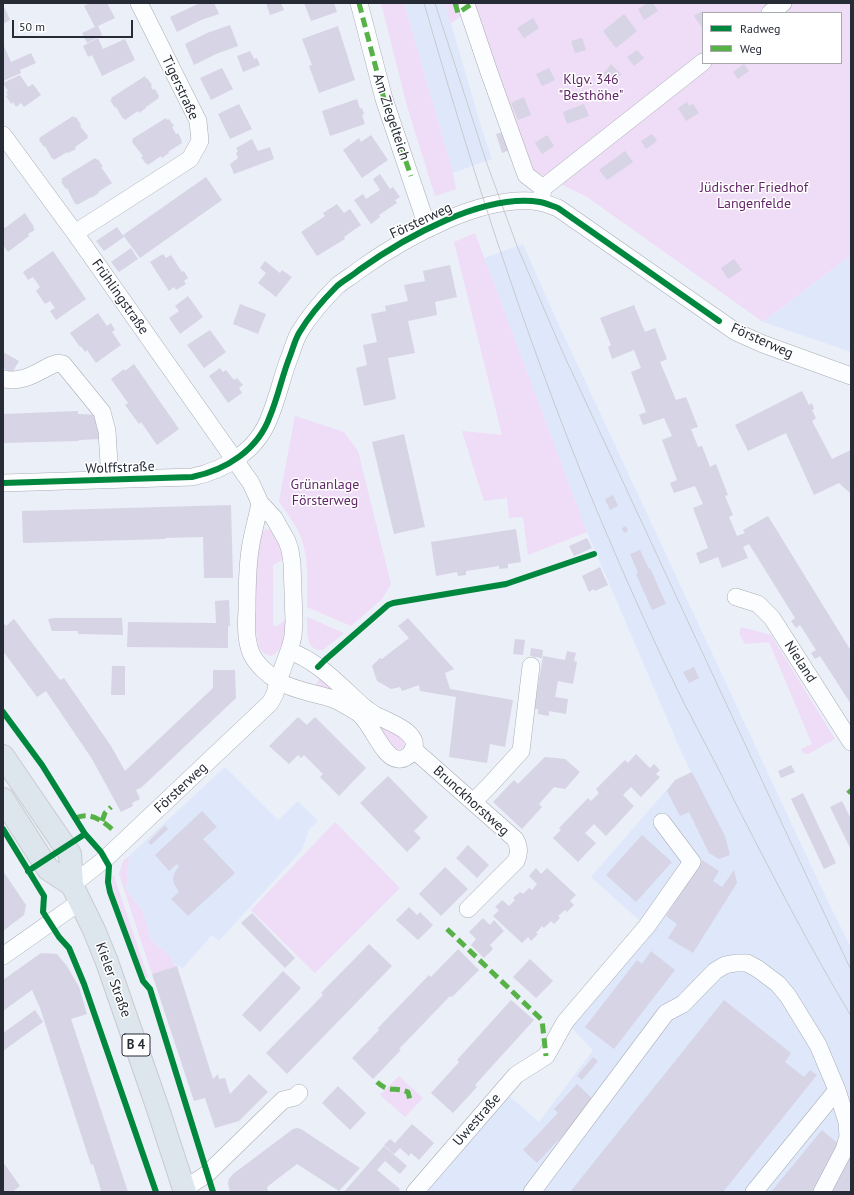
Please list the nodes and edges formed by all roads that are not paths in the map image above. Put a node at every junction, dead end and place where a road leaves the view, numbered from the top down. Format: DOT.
graph roads {
  1 [pos="140,3"];
  2 [pos="359,3"];
  3 [pos="783,3"];
  4 [pos="467,7"];
  5 [pos="771,12"];
  6 [pos="702,63"];
  7 [pos="3,135"];
  8 [pos="542,195"];
  9 [pos="428,229"];
  10 [pos="75,233"];
  11 [pos="851,376"];
  12 [pos="3,379"];
  13 [pos="235,460"];
  14 [pos="110,480"];
  15 [pos="3,484"];
  16 [pos="260,503"];
  17 [pos="736,597"];
  18 [pos="289,651"];
  19 [pos="531,666"];
  20 [pos="278,681"];
  21 [pos="851,742"];
  22 [pos="413,748"];
  23 [pos="3,756"];
  24 [pos="3,799"];
  25 [pos="473,802"];
  26 [pos="662,822"];
  27 [pos="77,893"];
  28 [pos="468,909"];
  29 [pos="3,956"];
  30 [pos="837,1090"];
  31 [pos="299,1093"];
  32 [pos="184,1190"];
  33 [pos="415,1192"];
  34 [pos="532,1192"];
  35 [pos="754,1192"];
  36 [pos="822,1192"];
  1 -- 10 [label="street, Tigerstraße"];
  2 -- 9 [label="street, Am Ziegelteich"];
  3 -- 5 [label="street"];
  4 -- 8 [label="street"];
  6 -- 8 [label="street"];
  7 -- 10 [label="street, Frühlingstraße"];
  8 -- 9 [label="street, Försterweg"];
  8 -- 11 [label="street, Försterweg"];
  9 -- 13 [label="street, Försterweg"];
  10 -- 13 [label="street, Frühlingstraße"];
  12 -- 14 [label="street"];
  13 -- 14 [label="street, Wolffstraße"];
  13 -- 16 [label="street, Försterweg"];
  14 -- 15 [label="street, Wolffstraße"];
  16 -- 18 [label="street, Försterweg"];
  16 -- 20 [label="street"];
  17 -- 21 [label="street, Nieland"];
  18 -- 20 [label="street, Försterweg"];
  18 -- 22 [label="street"];
  19 -- 25 [label="street"];
  20 -- 22 [label="street"];
  20 -- 27 [label="street, Försterweg"];
  22 -- 25 [label="street, Brunckhorstweg"];
  23 -- 27 [label="main road, Kieler Straße / B 4"];
  24 -- 27 [label="main road"];
  25 -- 28 [label="street, Brunckhorstweg"];
  26 -- 33 [label="street, Uwestraße"];
  27 -- 29 [label="street, Försterweg"];
  27 -- 32 [label="main road, Kieler Straße / B 4"];
  30 -- 34 [label="street"];
  30 -- 35 [label="street"];
  30 -- 36 [label="street"];
  31 -- 32 [label="street"];
}
